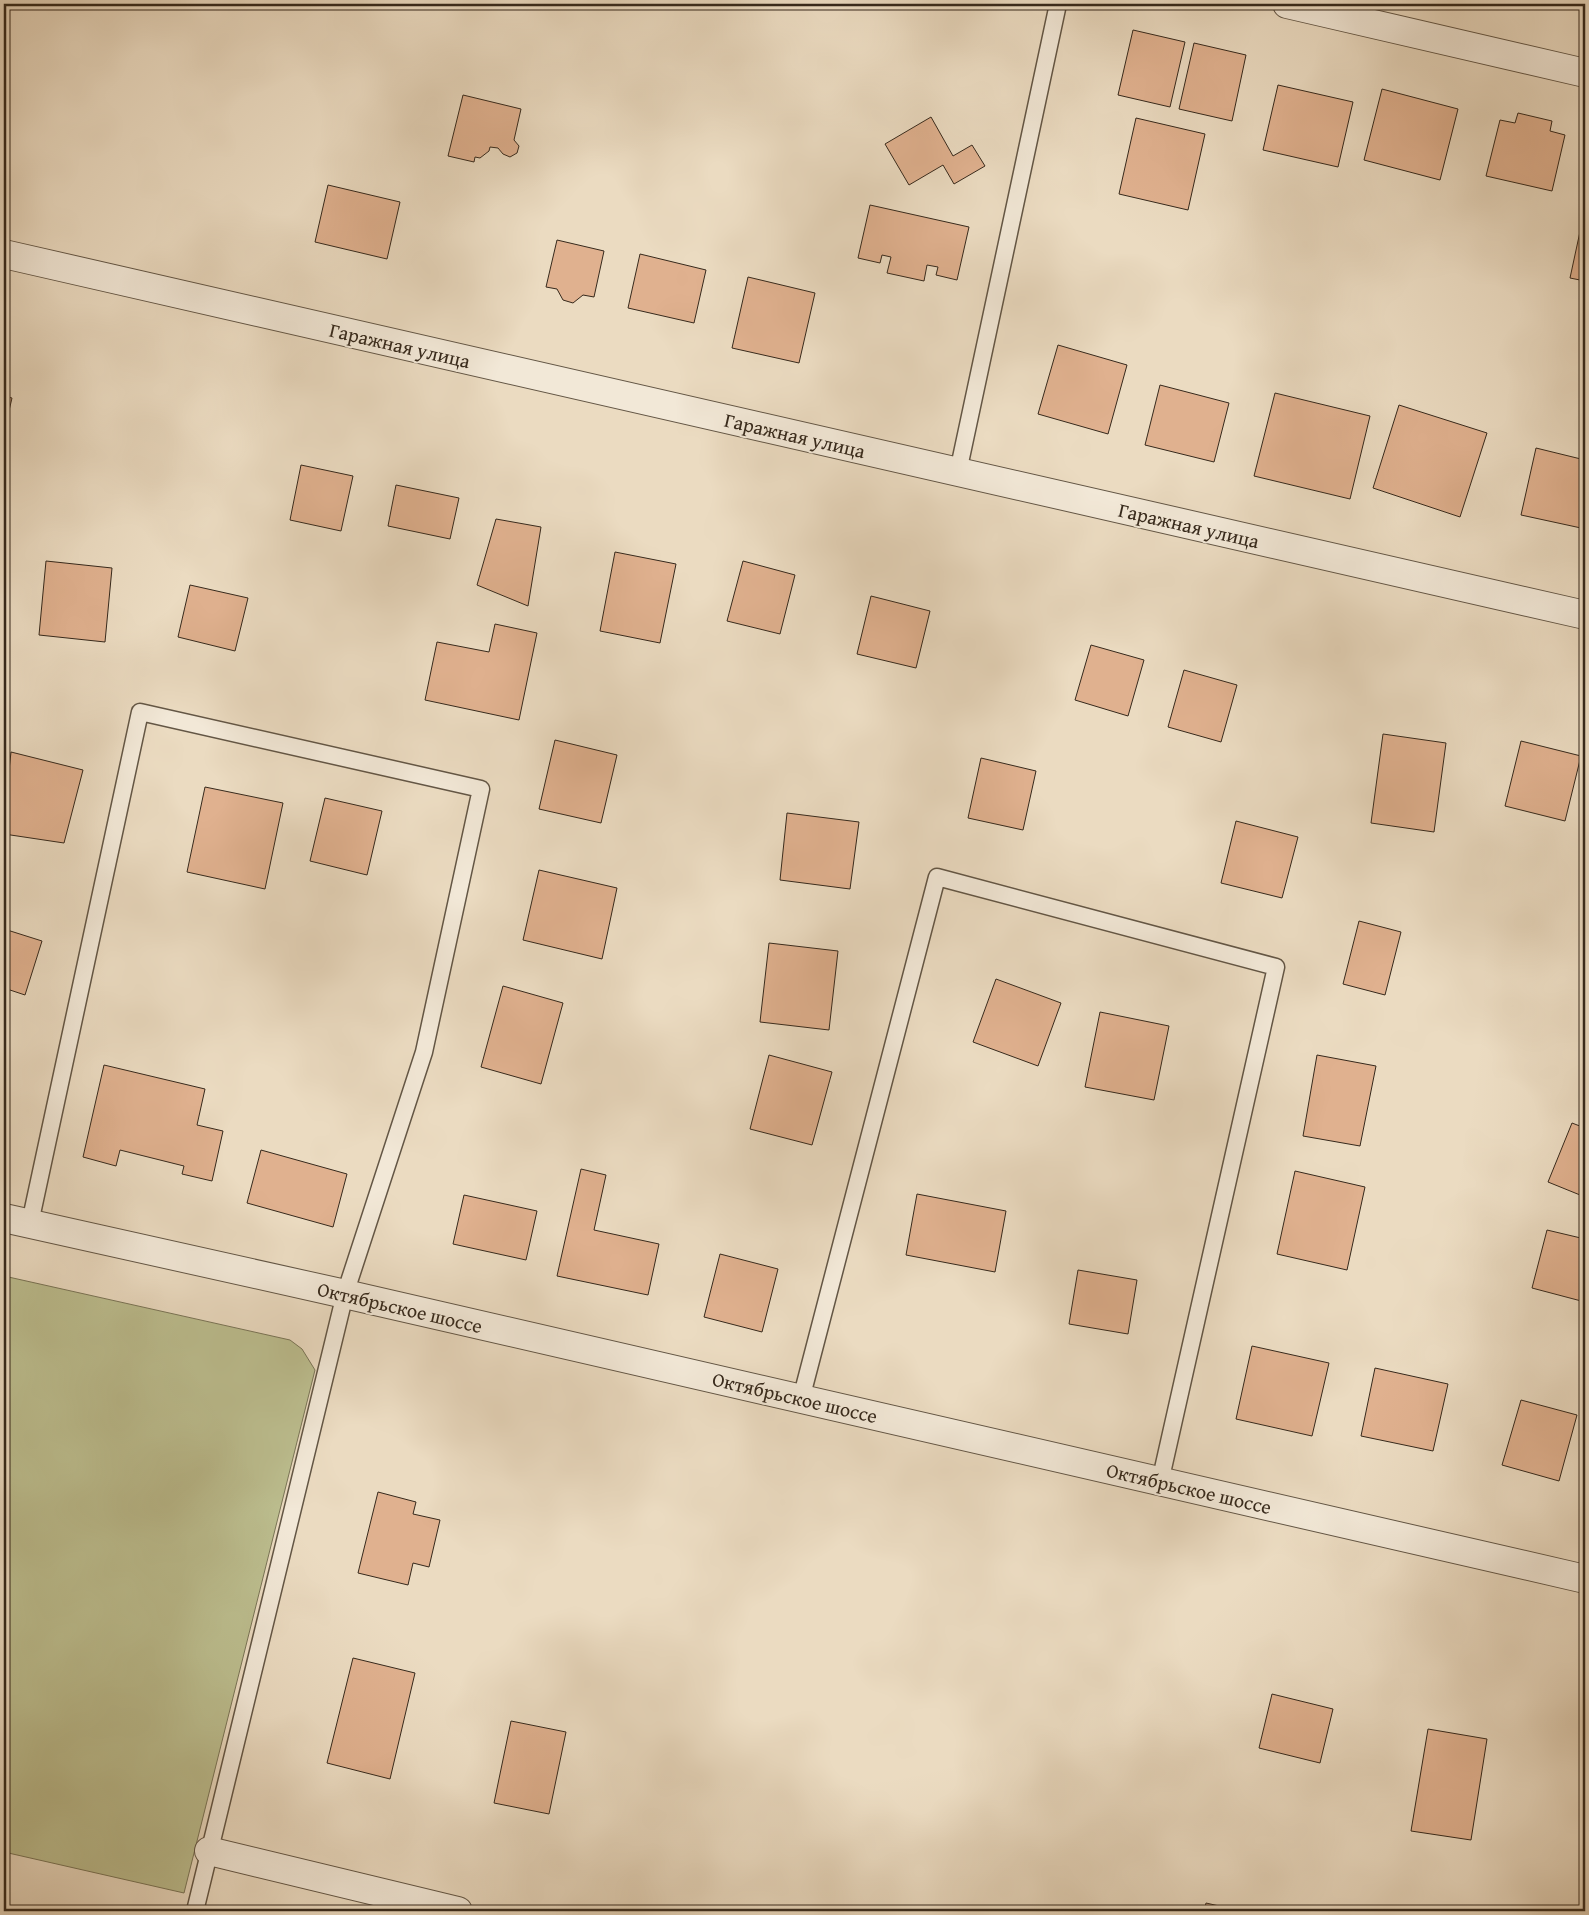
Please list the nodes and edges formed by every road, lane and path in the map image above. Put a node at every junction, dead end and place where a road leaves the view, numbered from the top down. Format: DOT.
graph roads {
  1 [pos="1058,4"];
  2 [pos="1287,4"];
  3 [pos="1585,73"];
  4 [pos="4,254"];
  5 [pos="958,472"];
  6 [pos="1585,615"];
  7 [pos="17,1220"];
  8 [pos="344,1294"];
  9 [pos="801,1399"];
  10 [pos="1160,1482"];
  11 [pos="1585,1579"];
  12 [pos="209,1851"];
  13 [pos="194,1911"];
  14 [pos="458,1911"];
  1 -- 5 [label="lane"];
  2 -- 3 [label="street"];
  4 -- 5 [label="street, Гаражная улица"];
  5 -- 6 [label="street, Гаражная улица"];
  7 -- 8 [label="street, Октябрьское шоссе"];
  7 -- 8 [label="lane"];
  8 -- 9 [label="street, Октябрьское шоссе"];
  8 -- 12 [label="lane"];
  9 -- 10 [label="street, Октябрьское шоссе"];
  9 -- 10 [label="lane"];
  10 -- 11 [label="street, Октябрьское шоссе"];
  12 -- 13 [label="lane"];
  12 -- 14 [label="street"];
}
